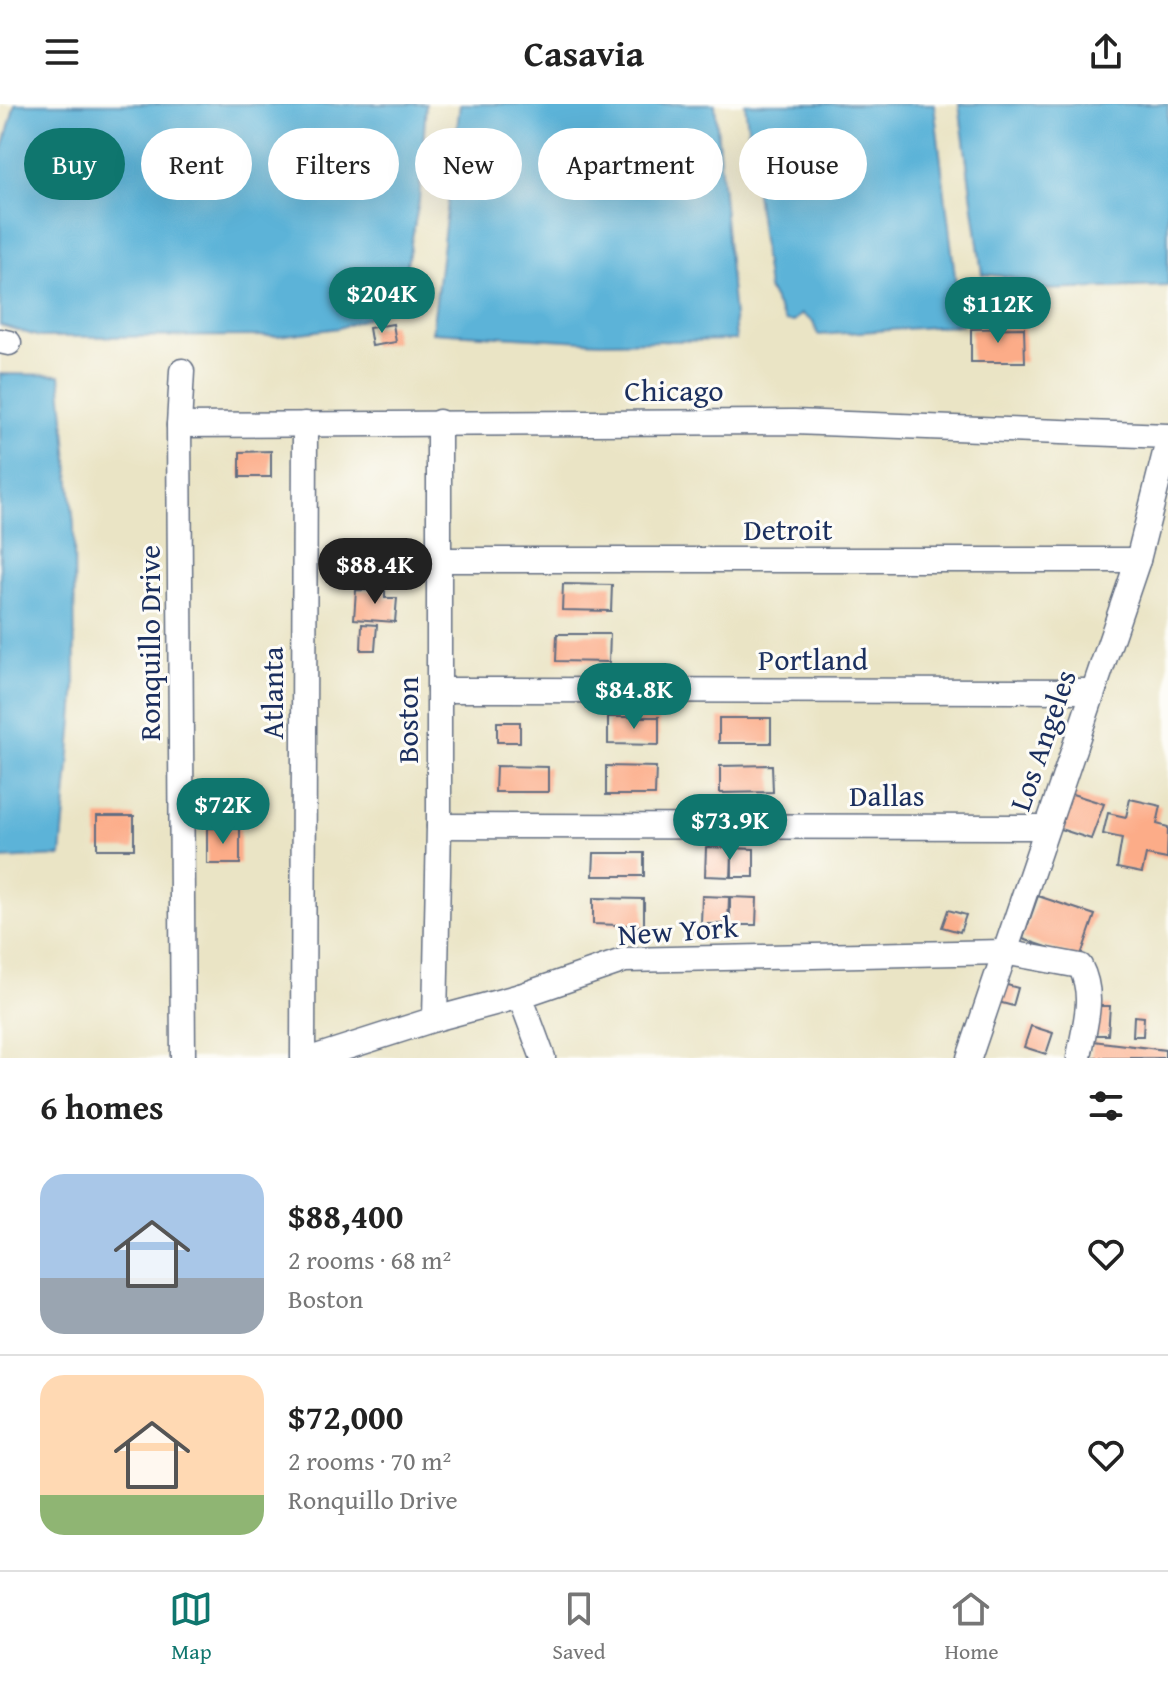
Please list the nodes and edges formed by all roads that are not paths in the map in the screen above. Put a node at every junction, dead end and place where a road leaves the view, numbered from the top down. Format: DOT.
graph roads {
  1 [pos="182,371"];
  2 [pos="439,422"];
  3 [pos="305,424"];
  4 [pos="179,425"];
  5 [pos="1168,438"];
  6 [pos="439,560"];
  7 [pos="1138,560"];
  8 [pos="439,690"];
  9 [pos="1092,691"];
  10 [pos="439,826"];
  11 [pos="1046,827"];
  12 [pos="1004,952"];
  13 [pos="520,996"];
  14 [pos="435,1019"];
  15 [pos="183,1058"];
  16 [pos="303,1058"];
  17 [pos="313,1058"];
  18 [pos="543,1058"];
  19 [pos="969,1058"];
  20 [pos="1079,1058"];
  1 -- 4 [label="street, Ronquillo Drive"];
  2 -- 3 [label="street, Chicago"];
  2 -- 5 [label="street, Chicago"];
  2 -- 6 [label="street, Boston"];
  3 -- 4 [label="street, Chicago"];
  3 -- 16 [label="street, Atlanta"];
  4 -- 15 [label="street, Ronquillo Drive"];
  5 -- 7 [label="street, Los Angeles"];
  6 -- 7 [label="street, Detroit"];
  6 -- 8 [label="street, Boston"];
  7 -- 9 [label="street, Los Angeles"];
  8 -- 9 [label="street, Portland"];
  8 -- 10 [label="street, Boston"];
  9 -- 11 [label="street, Los Angeles"];
  10 -- 11 [label="street, Dallas"];
  10 -- 14 [label="street, Boston"];
  11 -- 12 [label="street, Los Angeles"];
  12 -- 13 [label="street, New York"];
  12 -- 19 [label="street, Los Angeles"];
  12 -- 20 [label="street, New York"];
  13 -- 14 [label="street, New York"];
  13 -- 18 [label="street"];
  14 -- 17 [label="street, New York"];
}
